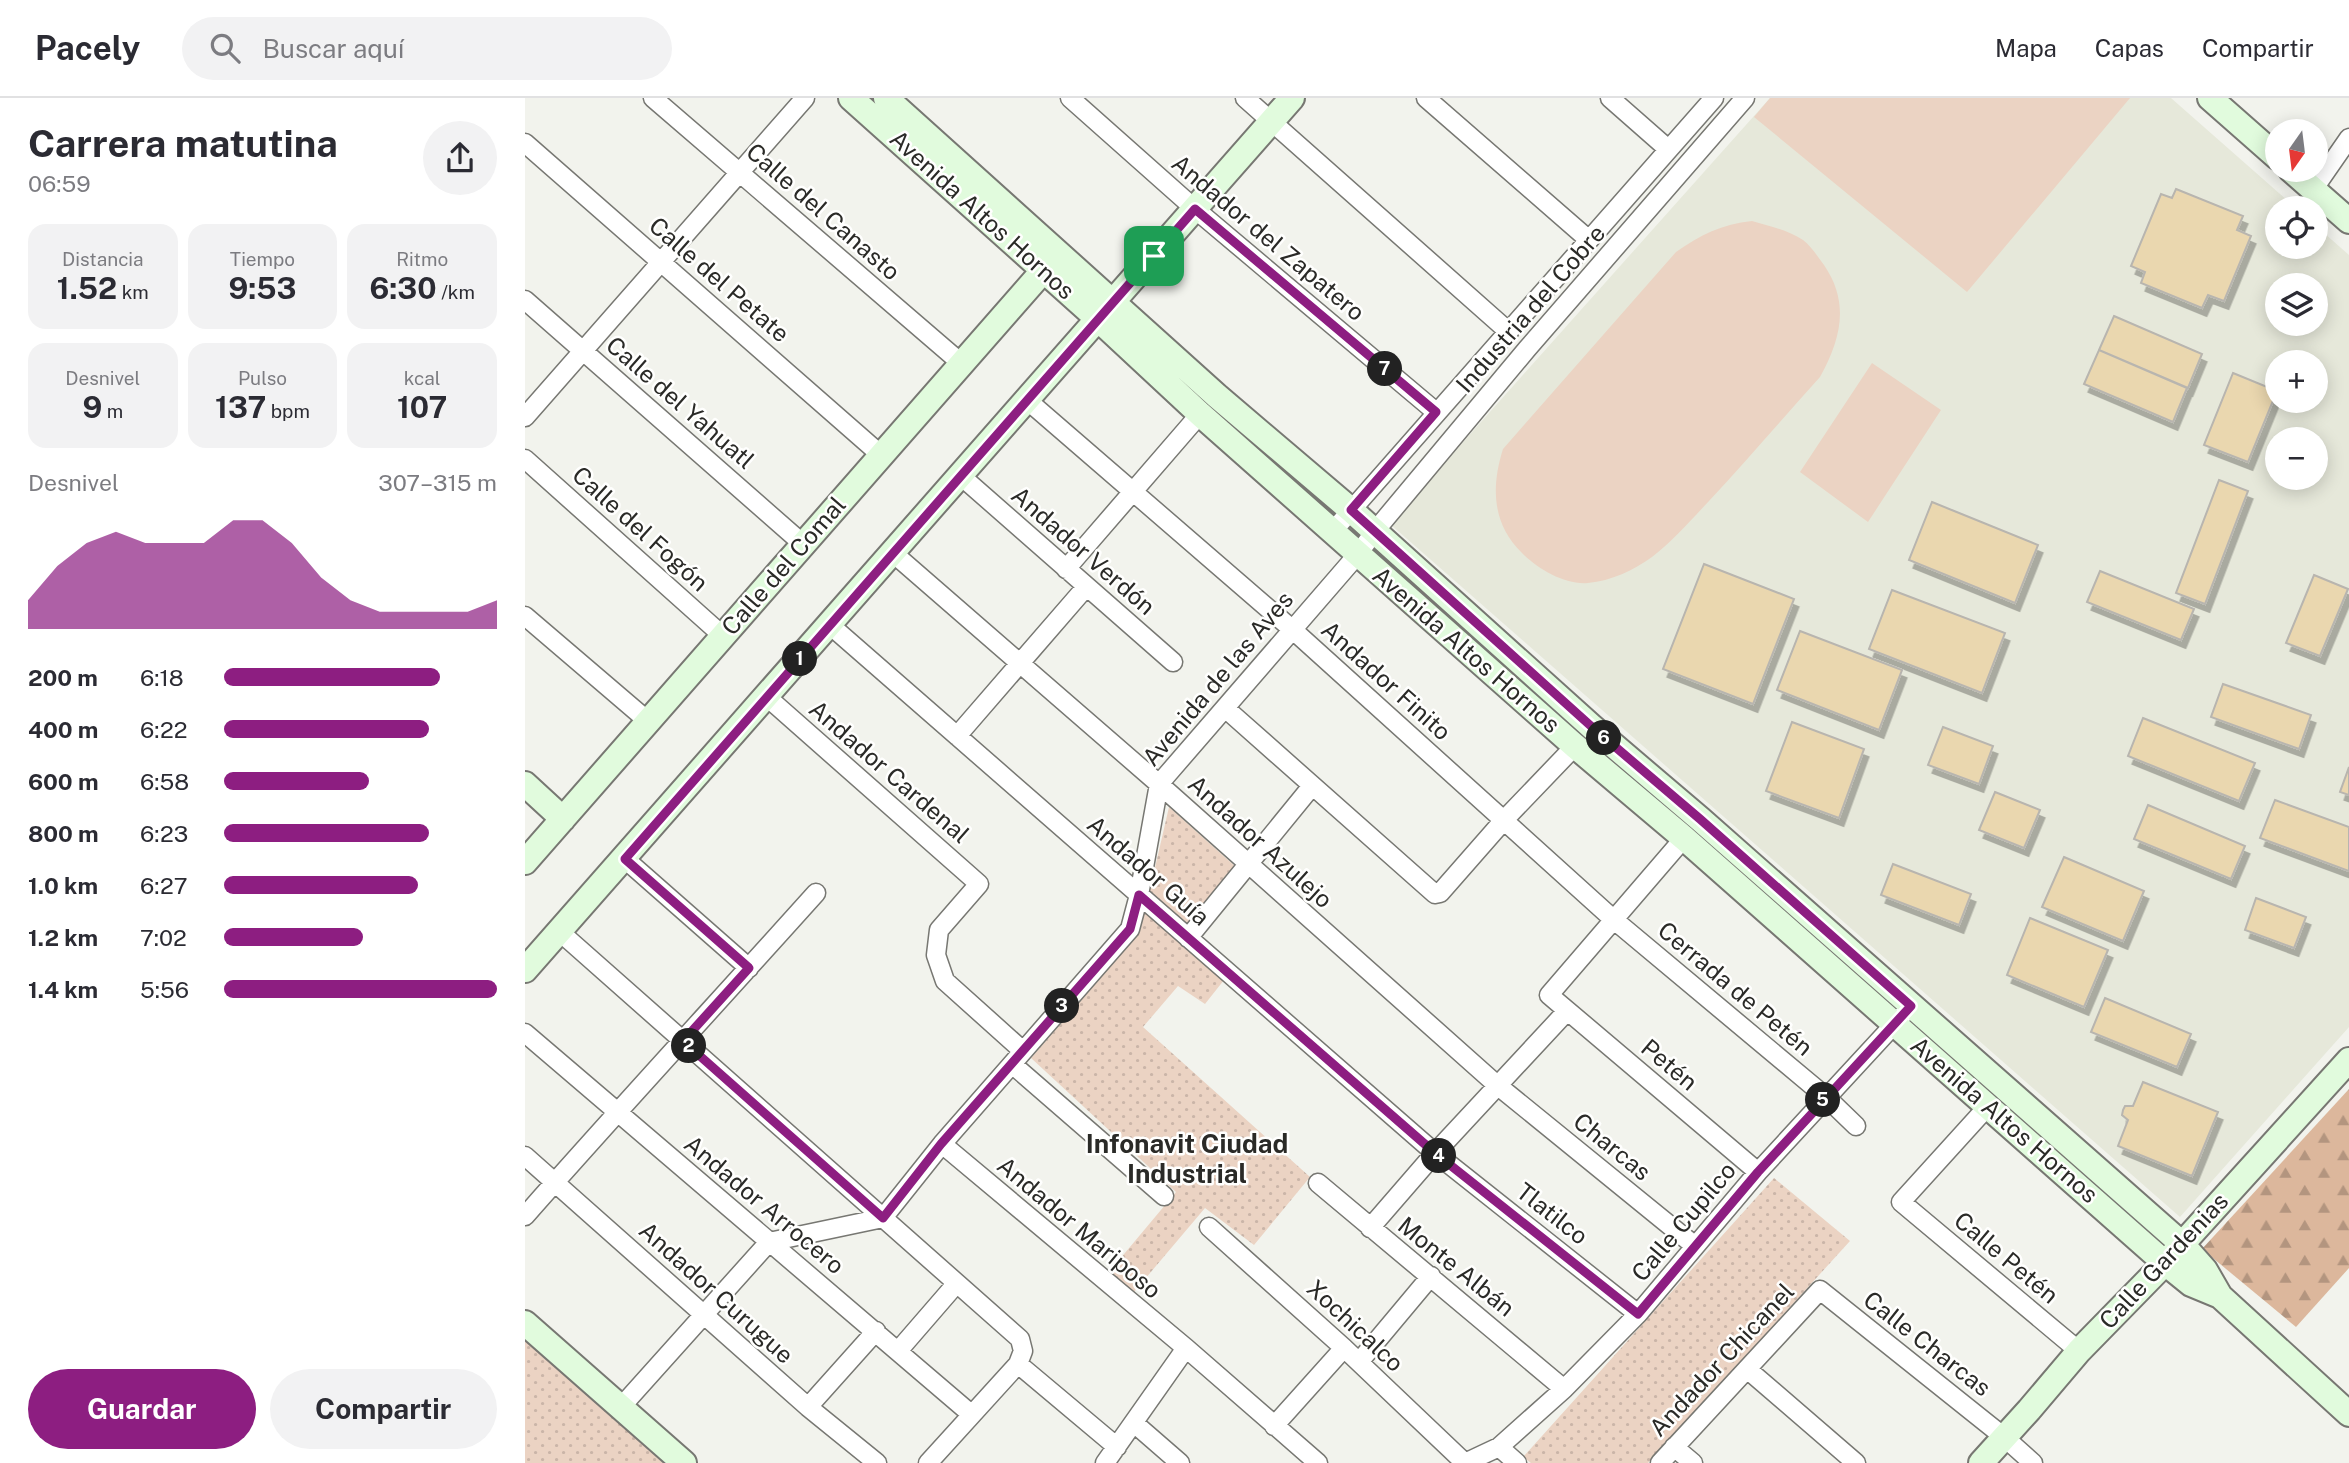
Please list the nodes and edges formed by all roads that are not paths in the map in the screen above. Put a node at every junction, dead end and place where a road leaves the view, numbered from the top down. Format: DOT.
graph roads {
  1 [pos="653,98"];
  2 [pos="805,98"];
  3 [pos="852,98"];
  4 [pos="886,98"];
  5 [pos="1070,98"];
  6 [pos="1245,98"];
  7 [pos="1292,98"];
  8 [pos="1426,98"];
  9 [pos="1610,98"];
  10 [pos="1714,98"];
  11 [pos="1745,98"];
  12 [pos="2210,98"];
  13 [pos="1272,121"];
  14 [pos="2349,138"];
  15 [pos="525,142"];
  16 [pos="2265,146"];
  17 [pos="1668,149"];
  18 [pos="740,173"];
  19 [pos="2304,182"];
  20 [pos="2313,190"];
  21 [pos="1195,209"];
  22 [pos="2349,221"];
  23 [pos="1589,240"];
  24 [pos="661,262"];
  25 [pos="1051,262"];
  26 [pos="525,300"];
  27 [pos="1106,311"];
  28 [pos="1509,332"];
  29 [pos="583,351"];
  30 [pos="961,363"];
  31 [pos="1027,400"];
  32 [pos="1436,412"];
  33 [pos="1200,414"];
  34 [pos="525,417"];
  35 [pos="881,455"];
  36 [pos="525,459"];
  37 [pos="961,476"];
  38 [pos="1133,493"];
  39 [pos="1351,510"];
  40 [pos="1333,531"];
  41 [pos="1375,531"];
  42 [pos="803,544"];
  43 [pos="893,553"];
  44 [pos="1358,554"];
  45 [pos="1066,569"];
  46 [pos="1086,587"];
  47 [pos="525,616"];
  48 [pos="830,625"];
  49 [pos="1293,630"];
  50 [pos="723,636"];
  51 [pos="1173,662"];
  52 [pos="1020,664"];
  53 [pos="767,697"];
  54 [pos="1225,708"];
  55 [pos="649,722"];
  56 [pos="957,736"];
  57 [pos="1575,746"];
  58 [pos="1159,784"];
  59 [pos="525,785"];
  60 [pos="1312,786"];
  61 [pos="563,819"];
  62 [pos="1504,820"];
  63 [pos="1684,838"];
  64 [pos="625,859"];
  65 [pos="525,862"];
  66 [pos="1246,864"];
  67 [pos="816,893"];
  68 [pos="1139,895"];
  69 [pos="1613,919"];
  70 [pos="560,932"];
  71 [pos="1188,938"];
  72 [pos="749,968"];
  73 [pos="525,970"];
  74 [pos="1911,1006"];
  75 [pos="1567,1011"];
  76 [pos="1895,1025"];
  77 [pos="525,1033"];
  78 [pos="683,1041"];
  79 [pos="1017,1057"];
  80 [pos="2349,1060"];
  81 [pos="1497,1085"];
  82 [pos="1826,1097"];
  83 [pos="1989,1105"];
  84 [pos="616,1111"];
  85 [pos="1856,1126"];
  86 [pos="941,1144"];
  87 [pos="1435,1153"];
  88 [pos="525,1156"];
  89 [pos="1758,1172"];
  90 [pos="554,1182"];
  91 [pos="1318,1183"];
  92 [pos="1164,1196"];
  93 [pos="525,1216"];
  94 [pos="883,1218"];
  95 [pos="1209,1227"];
  96 [pos="1370,1228"];
  97 [pos="769,1242"];
  98 [pos="2182,1244"];
  99 [pos="1695,1246"];
  100 [pos="2165,1263"];
  101 [pos="1431,1276"];
  102 [pos="956,1284"];
  103 [pos="1820,1290"];
  104 [pos="2220,1296"];
  105 [pos="1638,1314"];
  106 [pos="705,1316"];
  107 [pos="525,1323"];
  108 [pos="876,1331"];
  109 [pos="1186,1348"];
  110 [pos="1345,1348"];
  111 [pos="898,1351"];
  112 [pos="2079,1351"];
  113 [pos="1360,1362"];
  114 [pos="1018,1364"];
  115 [pos="1747,1369"];
  116 [pos="1564,1389"];
  117 [pos="808,1407"];
  118 [pos="621,1408"];
  119 [pos="971,1414"];
  120 [pos="2349,1414"];
  121 [pos="1134,1423"];
  122 [pos="1274,1426"];
  123 [pos="2004,1437"];
  124 [pos="1117,1447"];
  125 [pos="1499,1447"];
  126 [pos="1674,1447"];
  127 [pos="684,1463"];
  128 [pos="877,1463"];
  129 [pos="928,1463"];
  130 [pos="1105,1463"];
  131 [pos="1180,1463"];
  132 [pos="1318,1463"];
  133 [pos="1465,1463"];
  134 [pos="1517,1463"];
  135 [pos="1660,1463"];
  136 [pos="1693,1463"];
  137 [pos="1856,1463"];
  138 [pos="1981,1463"];
  139 [pos="2033,1463"];
  1 -- 18 [label="street, Calle del Canasto"];
  2 -- 18 [label="street"];
  3 -- 25 [label="street, Avenida Altos Hornos"];
  4 -- 25 [label="street, Avenida Altos Hornos"];
  5 -- 21 [label="street, Andador del Zapatero"];
  6 -- 13 [label="street"];
  7 -- 13 [label="street"];
  8 -- 23 [label="street"];
  9 -- 17 [label="street"];
  10 -- 17 [label="street, Industria del Cobre"];
  11 -- 41 [label="street, Industria del Cobre"];
  12 -- 16 [label="street"];
  13 -- 21 [label="street"];
  13 -- 28 [label="street"];
  14 -- 20 [label="street"];
  15 -- 24 [label="street, Calle del Petate"];
  17 -- 23 [label="street, Industria del Cobre"];
  18 -- 24 [label="street"];
  18 -- 30 [label="street, Calle del Canasto"];
  19 -- 20 [label="street"];
  20 -- 22 [label="street"];
  21 -- 27 [label="street"];
  21 -- 32 [label="street, Andador del Zapatero"];
  23 -- 28 [label="street, Industria del Cobre"];
  24 -- 29 [label="street"];
  24 -- 35 [label="street, Calle del Petate"];
  25 -- 27 [label="street, Avenida Altos Hornos"];
  25 -- 30 [label="street, Calle del Comal"];
  26 -- 29 [label="street, Calle del Yahuatl"];
  27 -- 31 [label="street"];
  27 -- 33 [label="street, Avenida Altos Hornos"];
  27 -- 39 [label="street, Avenida Altos Hornos"];
  28 -- 32 [label="street, Industria del Cobre"];
  29 -- 34 [label="street"];
  29 -- 42 [label="street, Calle del Yahuatl"];
  30 -- 35 [label="street, Calle del Comal"];
  31 -- 37 [label="street"];
  31 -- 38 [label="street, Andador Finito"];
  32 -- 39 [label="street, Industria del Cobre"];
  33 -- 38 [label="street"];
  33 -- 40 [label="street, Avenida Altos Hornos"];
  35 -- 42 [label="street, Calle del Comal"];
  36 -- 50 [label="street, Calle del Fogón"];
  37 -- 43 [label="street"];
  37 -- 45 [label="street, Andador Verdón"];
  38 -- 45 [label="street"];
  38 -- 49 [label="street, Andador Finito"];
  39 -- 40 [label="street, Industria del Cobre"];
  39 -- 41 [label="street, Avenida Altos Hornos"];
  40 -- 44 [label="street, Avenida Altos Hornos"];
  41 -- 44 [label="street, Industria del Cobre"];
  41 -- 74 [label="street, Avenida Altos Hornos"];
  42 -- 50 [label="street, Calle del Comal"];
  43 -- 48 [label="street"];
  43 -- 52 [label="street, Andador Azulejo"];
  44 -- 49 [label="street, Avenida de las Aves"];
  44 -- 57 [label="street, Avenida Altos Hornos"];
  45 -- 46 [label="street, Andador Verdón"];
  46 -- 51 [label="street, Andador Verdón"];
  46 -- 52 [label="street"];
  47 -- 55 [label="street"];
  48 -- 53 [label="street"];
  48 -- 56 [label="street, Andador Guía"];
  49 -- 54 [label="street, Avenida de las Aves"];
  49 -- 62 [label="street, Andador Finito"];
  50 -- 55 [label="street, Calle del Comal"];
  52 -- 56 [label="street"];
  52 -- 58 [label="street, Andador Azulejo"];
  53 -- 64 [label="street"];
  53 -- 79 [label="street, Andador Cardenal"];
  54 -- 58 [label="street, Avenida de las Aves"];
  54 -- 60 [label="street"];
  55 -- 61 [label="street, Calle del Comal"];
  56 -- 68 [label="street, Andador Guía"];
  57 -- 62 [label="street"];
  57 -- 63 [label="street, Avenida Altos Hornos"];
  58 -- 66 [label="street, Andador Azulejo"];
  58 -- 68 [label="street, Avenida de las Aves"];
  59 -- 61 [label="street"];
  60 -- 62 [label="street"];
  60 -- 66 [label="street"];
  61 -- 65 [label="street, Calle del Comal"];
  62 -- 69 [label="street, Andador Finito"];
  63 -- 69 [label="street"];
  63 -- 76 [label="street, Avenida Altos Hornos"];
  64 -- 70 [label="street"];
  64 -- 72 [label="street"];
  66 -- 71 [label="street"];
  66 -- 81 [label="street, Andador Azulejo"];
  67 -- 72 [label="street"];
  68 -- 71 [label="street, Andador Guía"];
  68 -- 79 [label="street, Avenida de las Aves"];
  69 -- 75 [label="street, Petén"];
  69 -- 82 [label="street, Cerrada de Petén"];
  70 -- 73 [label="street"];
  70 -- 78 [label="street"];
  71 -- 87 [label="street, Andador Guía"];
  72 -- 78 [label="street"];
  74 -- 76 [label="street, Calle Cupilco"];
  74 -- 98 [label="street, Avenida Altos Hornos"];
  75 -- 81 [label="street"];
  75 -- 89 [label="street, Petén"];
  76 -- 82 [label="street, Calle Cupilco"];
  76 -- 83 [label="street, Avenida Altos Hornos"];
  77 -- 84 [label="street, Andador Arrocero"];
  78 -- 84 [label="street"];
  78 -- 94 [label="street"];
  79 -- 86 [label="street, Avenida de las Aves"];
  79 -- 92 [label="street"];
  80 -- 98 [label="street, Calle Gardenias"];
  81 -- 87 [label="street"];
  81 -- 99 [label="street, Charcas"];
  82 -- 85 [label="street, Cerrada de Petén"];
  82 -- 89 [label="street, Calle Cupilco"];
  83 -- 100 [label="street, Avenida Altos Hornos"];
  83 -- 112 [label="street, Calle Petén"];
  84 -- 90 [label="street"];
  84 -- 97 [label="street, Andador Arrocero"];
  86 -- 94 [label="street, Avenida de las Aves"];
  86 -- 109 [label="street, Andador Mariposo"];
  87 -- 96 [label="street"];
  87 -- 105 [label="street, Tlatilco"];
  88 -- 90 [label="street, Andador Curugue"];
  89 -- 99 [label="street, Calle Cupilco"];
  90 -- 93 [label="street"];
  90 -- 106 [label="street, Andador Curugue"];
  91 -- 96 [label="street, Monte Albán"];
  94 -- 97 [label="street"];
  94 -- 102 [label="street"];
  95 -- 110 [label="street, Xochicalco"];
  96 -- 101 [label="street, Monte Albán"];
  97 -- 106 [label="street"];
  97 -- 108 [label="street, Andador Arrocero"];
  98 -- 100 [label="street, Calle Gardenias"];
  98 -- 104 [label="street, Avenida Altos Hornos"];
  99 -- 105 [label="street, Calle Cupilco"];
  100 -- 104 [label="street, Avenida Altos Hornos"];
  100 -- 112 [label="street, Calle Gardenias"];
  101 -- 113 [label="street"];
  101 -- 116 [label="street, Monte Albán"];
  102 -- 111 [label="street"];
  102 -- 114 [label="street"];
  103 -- 115 [label="street, Andador Chicanel"];
  103 -- 123 [label="street, Calle Charcas"];
  104 -- 120 [label="street, Avenida Altos Hornos"];
  105 -- 116 [label="street, Calle Cupilco"];
  106 -- 117 [label="street, Andador Curugue"];
  106 -- 118 [label="street"];
  107 -- 118 [label="street"];
  108 -- 111 [label="street, Andador Arrocero"];
  108 -- 117 [label="street"];
  109 -- 121 [label="street"];
  109 -- 122 [label="street, Andador Mariposo"];
  110 -- 113 [label="street, Xochicalco"];
  110 -- 122 [label="street"];
  111 -- 119 [label="street, Andador Arrocero"];
  112 -- 123 [label="street, Calle Gardenias"];
  113 -- 133 [label="street, Xochicalco"];
  114 -- 119 [label="street"];
  114 -- 124 [label="street"];
  115 -- 126 [label="street, Andador Chicanel"];
  115 -- 137 [label="street"];
  116 -- 125 [label="street, Calle Cupilco"];
  117 -- 128 [label="street, Andador Curugue"];
  118 -- 127 [label="street"];
  119 -- 129 [label="street"];
  121 -- 124 [label="street"];
  121 -- 131 [label="street"];
  122 -- 132 [label="street, Andador Mariposo"];
  123 -- 138 [label="street, Calle Gardenias"];
  123 -- 139 [label="street, Calle Charcas"];
  124 -- 130 [label="street"];
  125 -- 133 [label="street, Calle Cupilco"];
  125 -- 134 [label="street"];
  126 -- 135 [label="street, Andador Chicanel"];
  126 -- 136 [label="street"];
}
